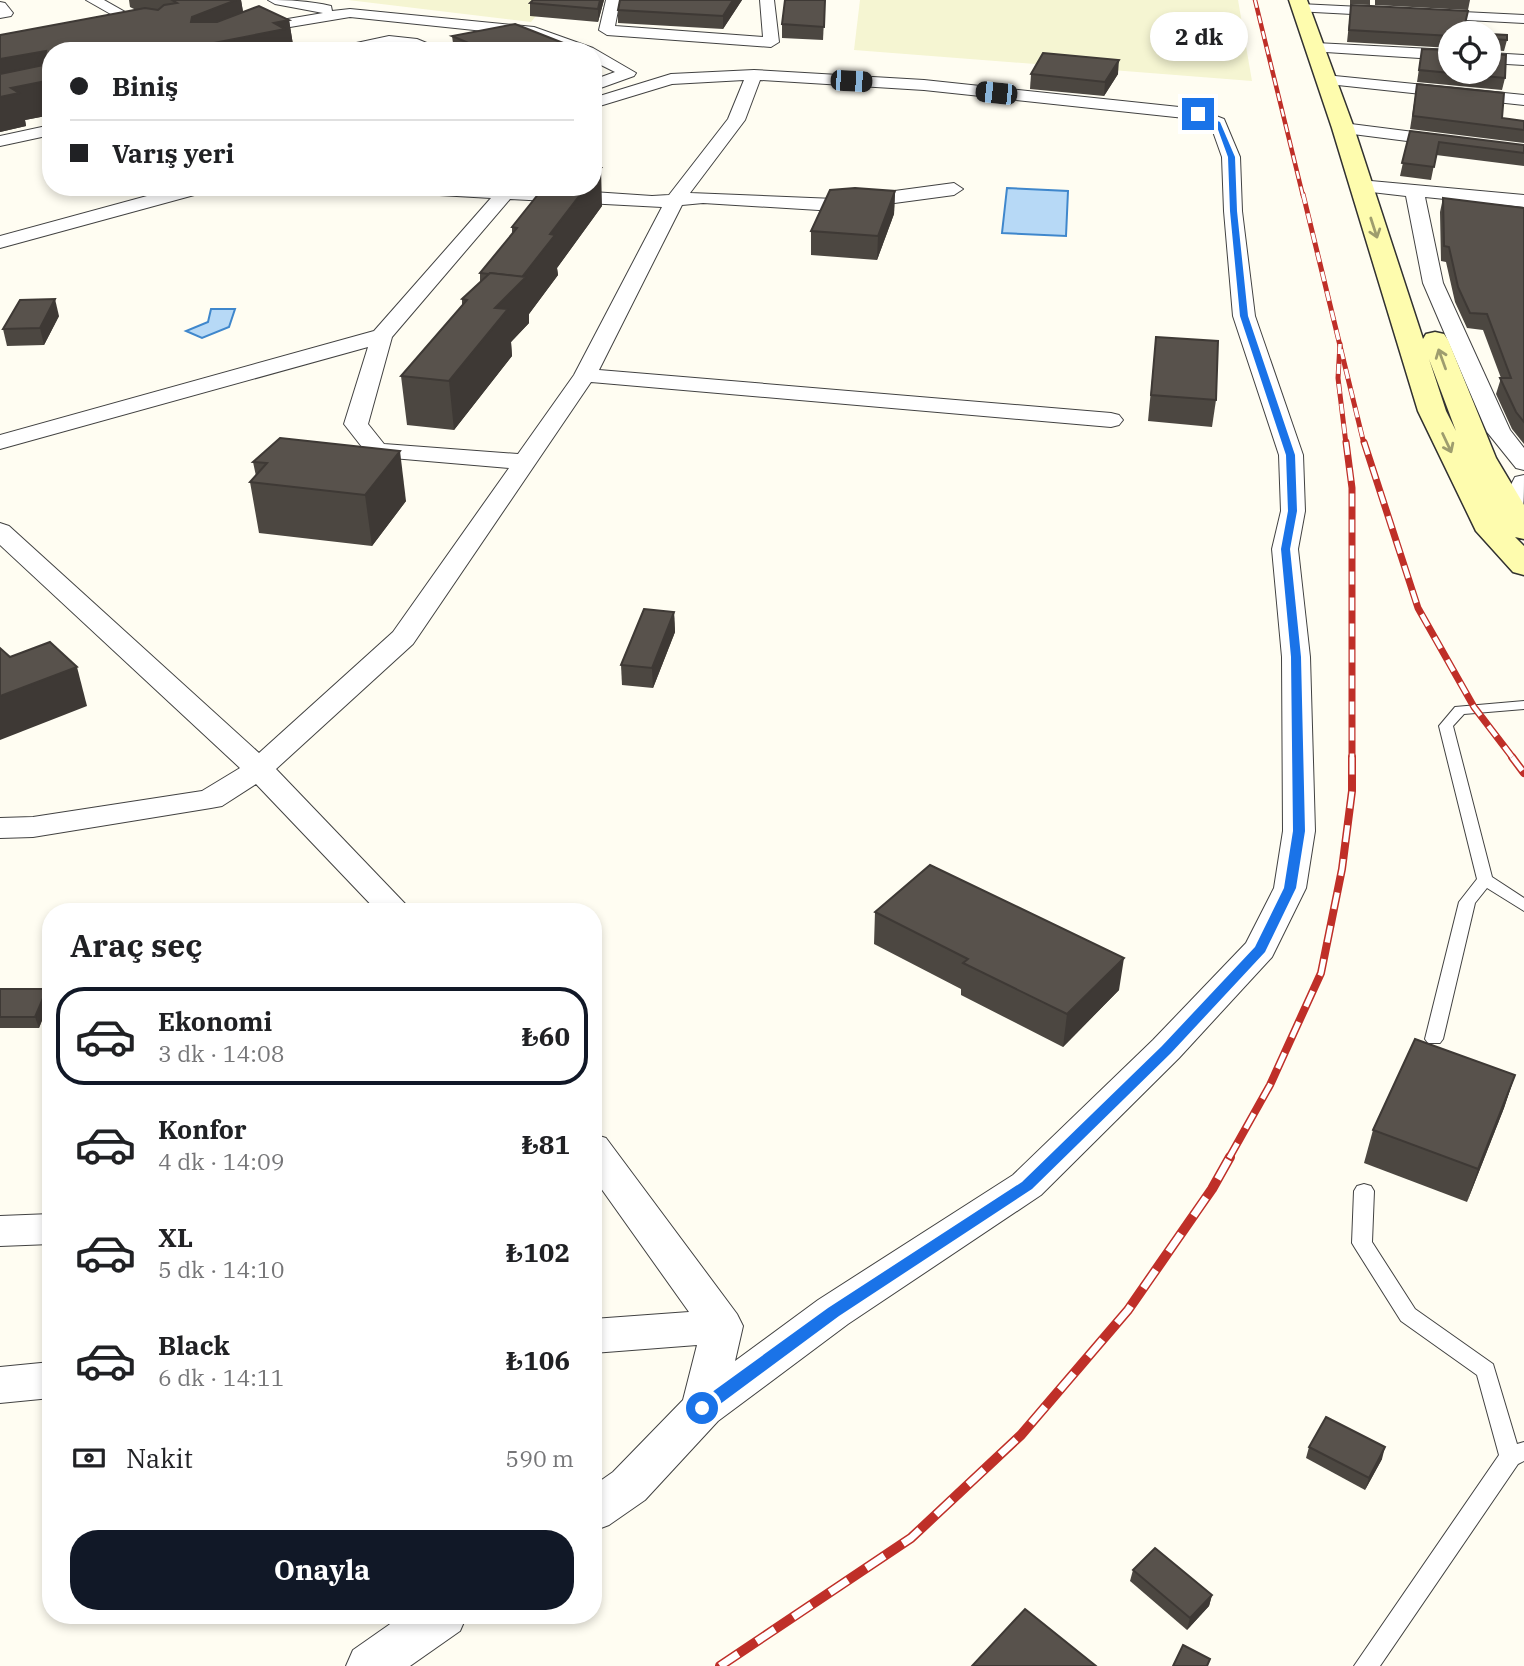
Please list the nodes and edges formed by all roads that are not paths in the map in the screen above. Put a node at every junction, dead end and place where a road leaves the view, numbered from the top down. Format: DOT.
graph roads {
  1 [pos="93,0"];
  2 [pos="275,0"];
  3 [pos="613,0"];
  4 [pos="767,0"];
  5 [pos="1310,4"];
  6 [pos="0,6"];
  7 [pos="350,13"];
  8 [pos="0,14"];
  9 [pos="254,15"];
  10 [pos="1524,19"];
  11 [pos="275,25"];
  12 [pos="159,35"];
  13 [pos="230,42"];
  14 [pos="382,42"];
  15 [pos="417,42"];
  16 [pos="562,42"];
  17 [pos="1327,49"];
  18 [pos="1438,54"];
  19 [pos="602,59"];
  20 [pos="1501,59"];
  21 [pos="1524,60"];
  22 [pos="754,75"];
  23 [pos="1336,81"];
  24 [pos="602,82"];
  25 [pos="602,100"];
  26 [pos="1524,100"];
  27 [pos="1353,129"];
  28 [pos="42,132"];
  29 [pos="0,141"];
  30 [pos="1524,151"];
  31 [pos="1371,187"];
  32 [pos="954,189"];
  33 [pos="1414,191"];
  34 [pos="169,196"];
  35 [pos="503,196"];
  36 [pos="573,196"];
  37 [pos="676,198"];
  38 [pos="1524,201"];
  39 [pos="0,242"];
  40 [pos="382,337"];
  41 [pos="585,375"];
  42 [pos="1111,420"];
  43 [pos="0,442"];
  44 [pos="525,462"];
  45 [pos="1524,463"];
  46 [pos="1524,482"];
  47 [pos="1519,520"];
  48 [pos="0,531"];
  49 [pos="1492,531"];
  50 [pos="1524,565"];
  51 [pos="1524,705"];
  52 [pos="259,769"];
  53 [pos="0,828"];
  54 [pos="1485,879"];
  55 [pos="388,903"];
  56 [pos="1524,906"];
  57 [pos="1434,1039"];
  58 [pos="602,1167"];
  59 [pos="1364,1191"];
  60 [pos="42,1229"];
  61 [pos="0,1231"];
  62 [pos="722,1326"];
  63 [pos="602,1335"];
  64 [pos="42,1381"];
  65 [pos="0,1385"];
  66 [pos="702,1408"];
  67 [pos="1517,1454"];
  68 [pos="602,1505"];
  69 [pos="430,1624"];
  70 [pos="370,1666"];
  71 [pos="1366,1666"];
  1 -- 12 [label="street"];
  2 -- 7 [label="street"];
  3 -- 4 [label="street"];
  5 -- 10 [label="street"];
  5 -- 17 [label="main road"];
  6 -- 8 [label="street"];
  7 -- 11 [label="street"];
  7 -- 16 [label="street"];
  9 -- 11 [label="street"];
  11 -- 13 [label="street"];
  14 -- 15 [label="street"];
  17 -- 18 [label="street"];
  17 -- 23 [label="main road"];
  19 -- 24 [label="street"];
  20 -- 21 [label="street"];
  22 -- 25 [label="street"];
  22 -- 37 [label="street"];
  22 -- 66 [label="street"];
  23 -- 26 [label="street"];
  23 -- 27 [label="main road"];
  27 -- 30 [label="street"];
  27 -- 31 [label="main road"];
  28 -- 29 [label="street"];
  31 -- 33 [label="street"];
  47 -- 31 [label="main road, one-way"];
  31 -- 49 [label="main road, one-way"];
  32 -- 37 [label="street"];
  33 -- 38 [label="street"];
  33 -- 45 [label="street"];
  34 -- 39 [label="street"];
  35 -- 40 [label="street"];
  36 -- 37 [label="street"];
  37 -- 41 [label="street"];
  40 -- 43 [label="street"];
  40 -- 44 [label="street"];
  41 -- 42 [label="street"];
  41 -- 44 [label="street"];
  44 -- 52 [label="street"];
  46 -- 47 [label="street"];
  47 -- 49 [label="street"];
  48 -- 52 [label="street"];
  49 -- 50 [label="main road"];
  51 -- 54 [label="lane"];
  52 -- 53 [label="street"];
  52 -- 55 [label="street"];
  54 -- 56 [label="lane"];
  54 -- 57 [label="lane"];
  58 -- 62 [label="street"];
  59 -- 67 [label="lane"];
  60 -- 61 [label="street"];
  62 -- 63 [label="street"];
  62 -- 66 [label="street"];
  64 -- 65 [label="street"];
  66 -- 68 [label="street"];
  67 -- 71 [label="lane"];
  69 -- 70 [label="street"];
}
